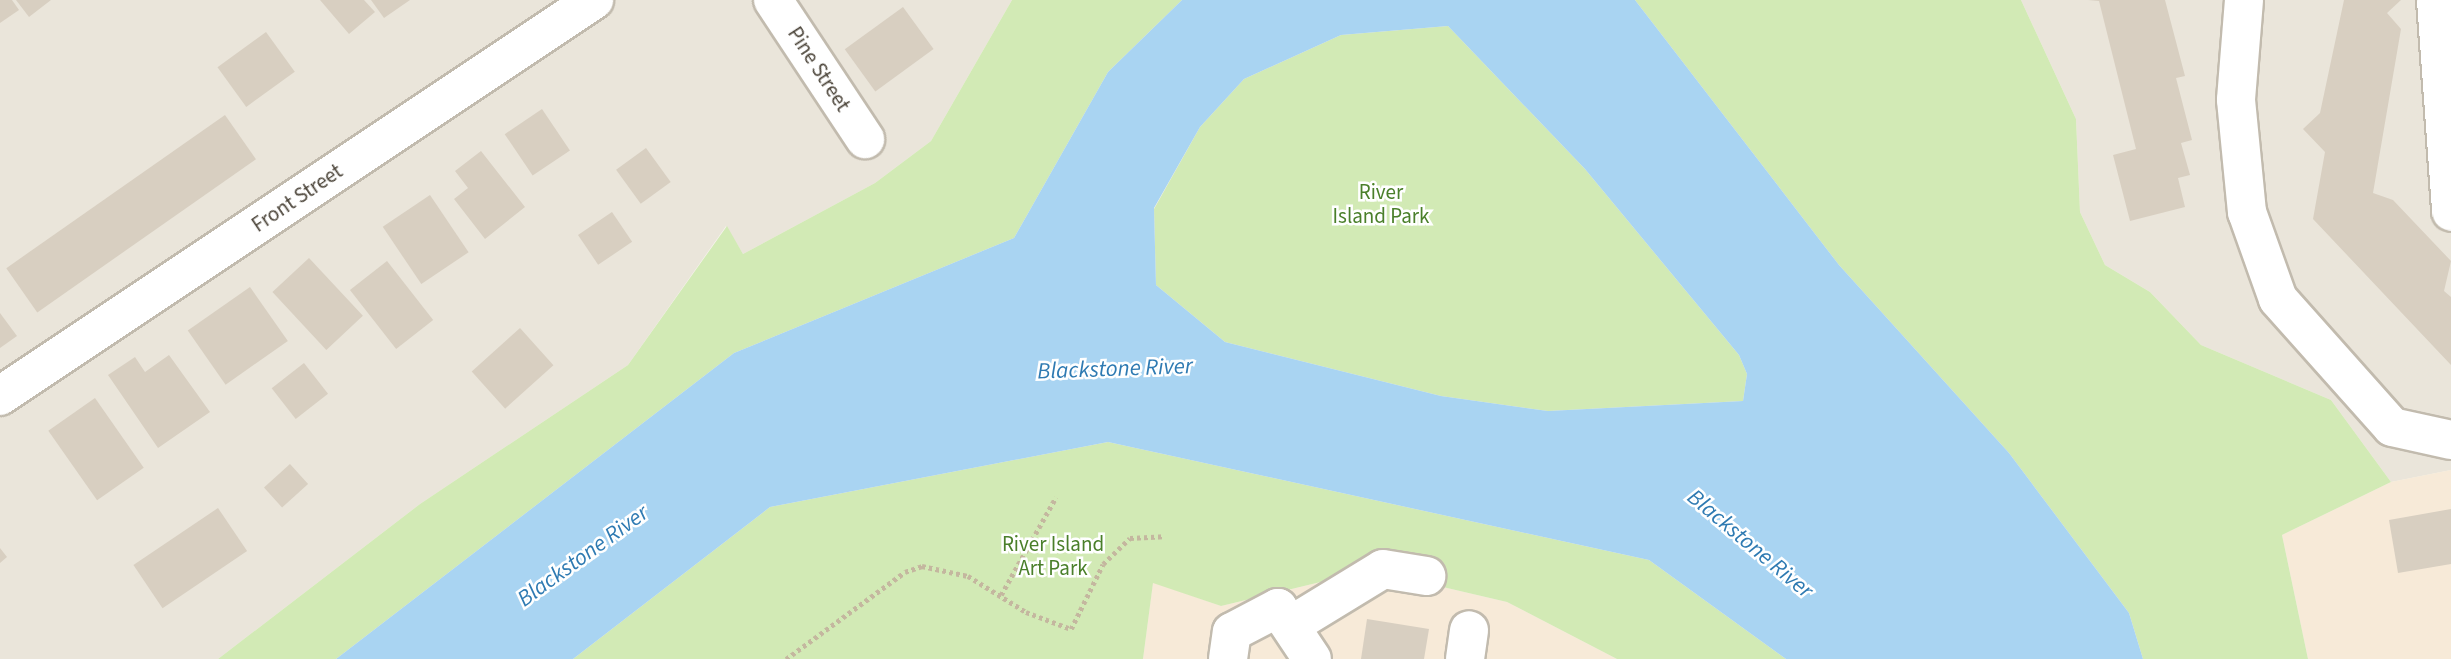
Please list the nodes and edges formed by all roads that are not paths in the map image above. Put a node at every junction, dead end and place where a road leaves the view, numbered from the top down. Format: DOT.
graph roads {
  1 [pos="593,0"];
  2 [pos="774,0"];
  3 [pos="2436,0"];
  4 [pos="2242,3"];
  5 [pos="865,139"];
  6 [pos="2451,211"];
  7 [pos="0,396"];
  8 [pos="2451,440"];
  9 [pos="1426,576"];
  10 [pos="1293,624"];
  11 [pos="1228,659"];
  12 [pos="1312,659"];
  1 -- 7 [label="street, Front Street"];
  2 -- 5 [label="street, Pine Street"];
  3 -- 6 [label="street"];
  4 -- 8 [label="street"];
  9 -- 10 [label="street"];
  10 -- 11 [label="street"];
  10 -- 12 [label="street"];
}
